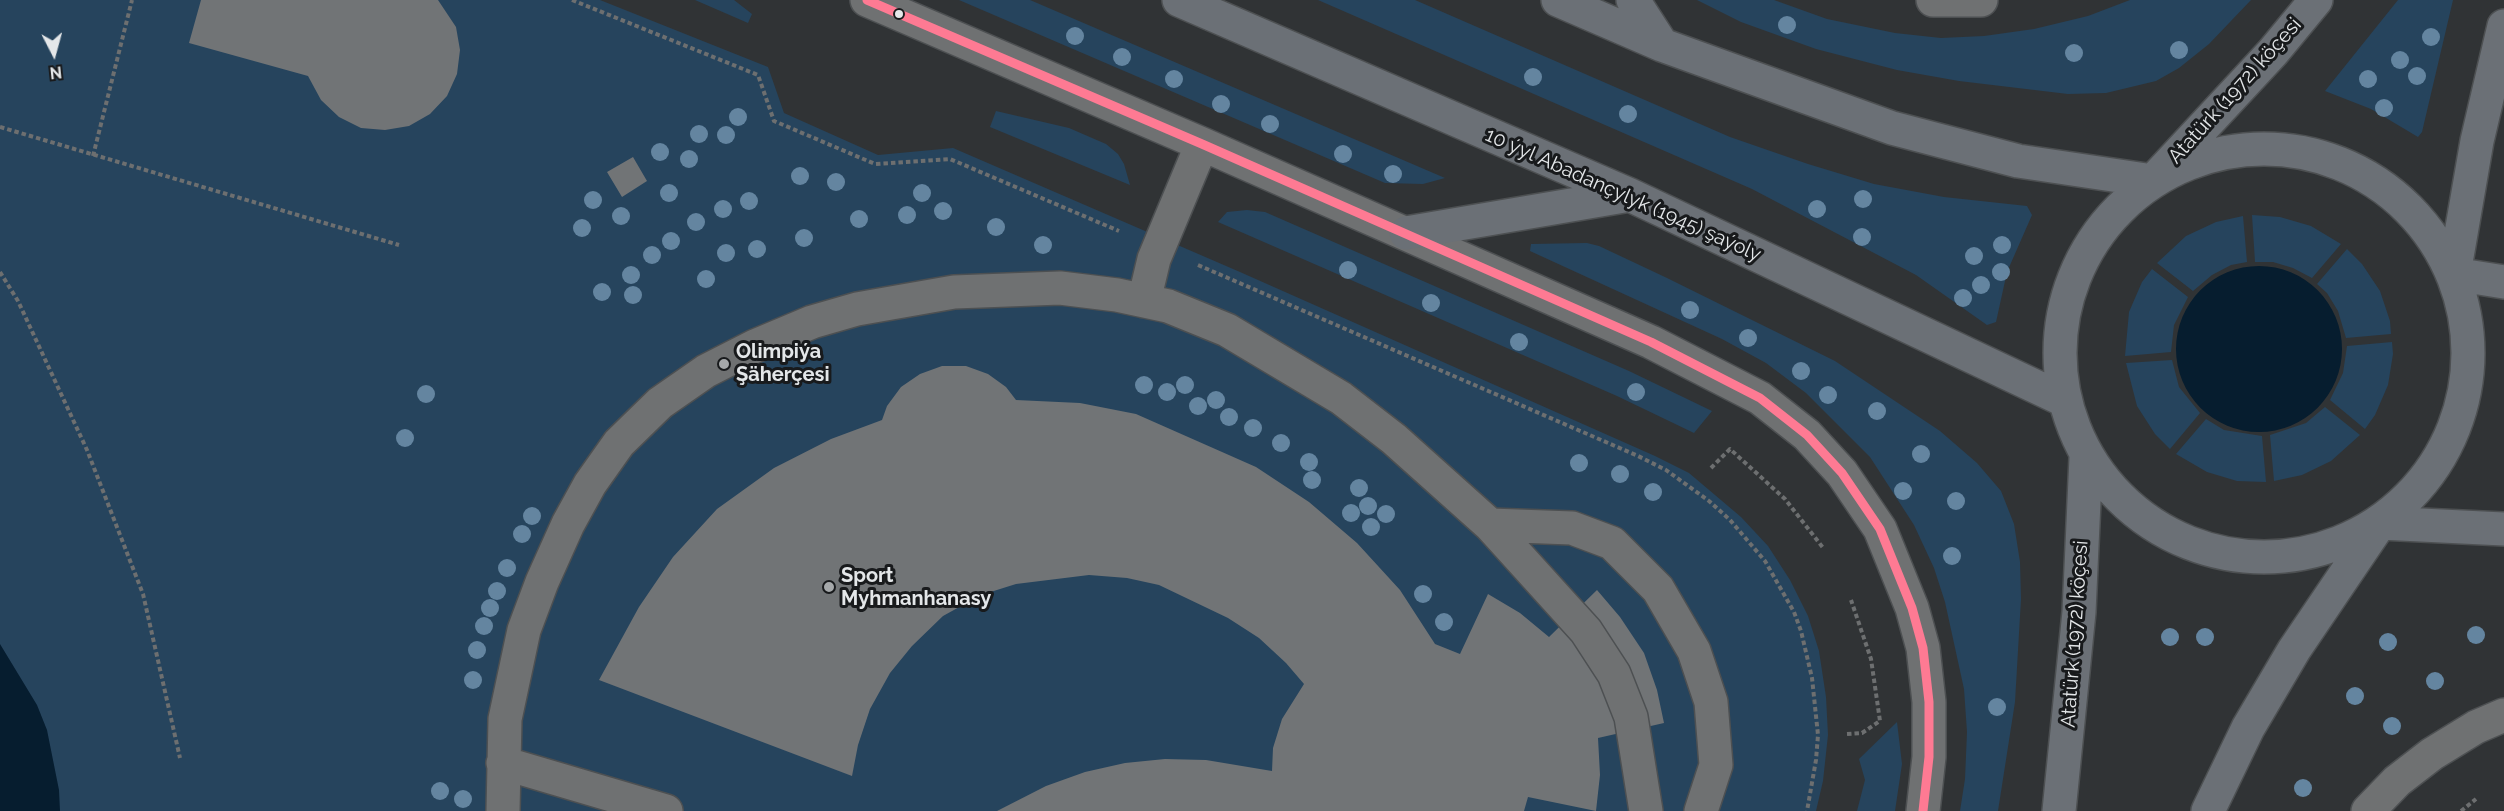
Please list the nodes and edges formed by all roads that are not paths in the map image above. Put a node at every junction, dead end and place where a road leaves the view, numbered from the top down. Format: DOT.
graph roads {
  1 [pos="867,0"];
  2 [pos="1179,0"];
  3 [pos="1558,0"];
  4 [pos="1633,0"];
  5 [pos="1932,0"];
  6 [pos="1981,0"];
  7 [pos="2316,0"];
  8 [pos="2504,26"];
  9 [pos="1662,45"];
  10 [pos="1202,144"];
  11 [pos="2153,180"];
  12 [pos="1630,195"];
  13 [pos="1406,233"];
  14 [pos="2454,274"];
  15 [pos="2504,282"];
  16 [pos="1144,301"];
  17 [pos="2062,399"];
  18 [pos="2086,457"];
  19 [pos="2380,523"];
  20 [pos="1490,525"];
  21 [pos="2504,530"];
  22 [pos="2504,715"];
  23 [pos="503,763"];
  24 [pos="503,811"];
  25 [pos="666,811"];
  26 [pos="1646,811"];
  27 [pos="1701,811"];
  28 [pos="1923,811"];
  29 [pos="2059,811"];
  30 [pos="2208,811"];
  31 [pos="2368,811"];
  1 -- 10 [label="street"];
  2 -- 12 [label="main road, 10 ýyl Abadançylyk (1945) şaýoly"];
  3 -- 9 [label="main road"];
  4 -- 9 [label="main road"];
  5 -- 6 [label="street"];
  7 -- 11 [label="main road, Atatürk (1972) köçesi"];
  8 -- 14 [label="main road"];
  9 -- 11 [label="main road"];
  10 -- 13 [label="street"];
  10 -- 16 [label="street"];
  11 -- 14 [label="main road"];
  11 -- 17 [label="main road"];
  12 -- 13 [label="main road"];
  12 -- 17 [label="main road, 10 ýyl Abadançylyk (1945) şaýoly"];
  13 -- 28 [label="street"];
  14 -- 15 [label="main road"];
  14 -- 19 [label="main road"];
  16 -- 20 [label="street"];
  16 -- 23 [label="street"];
  17 -- 18 [label="main road"];
  18 -- 19 [label="main road"];
  18 -- 29 [label="main road, Atatürk (1972) köçesi"];
  19 -- 21 [label="main road"];
  19 -- 30 [label="main road"];
  20 -- 26 [label="street"];
  20 -- 27 [label="street"];
  22 -- 31 [label="street"];
  23 -- 24 [label="street"];
  23 -- 25 [label="street"];
}
